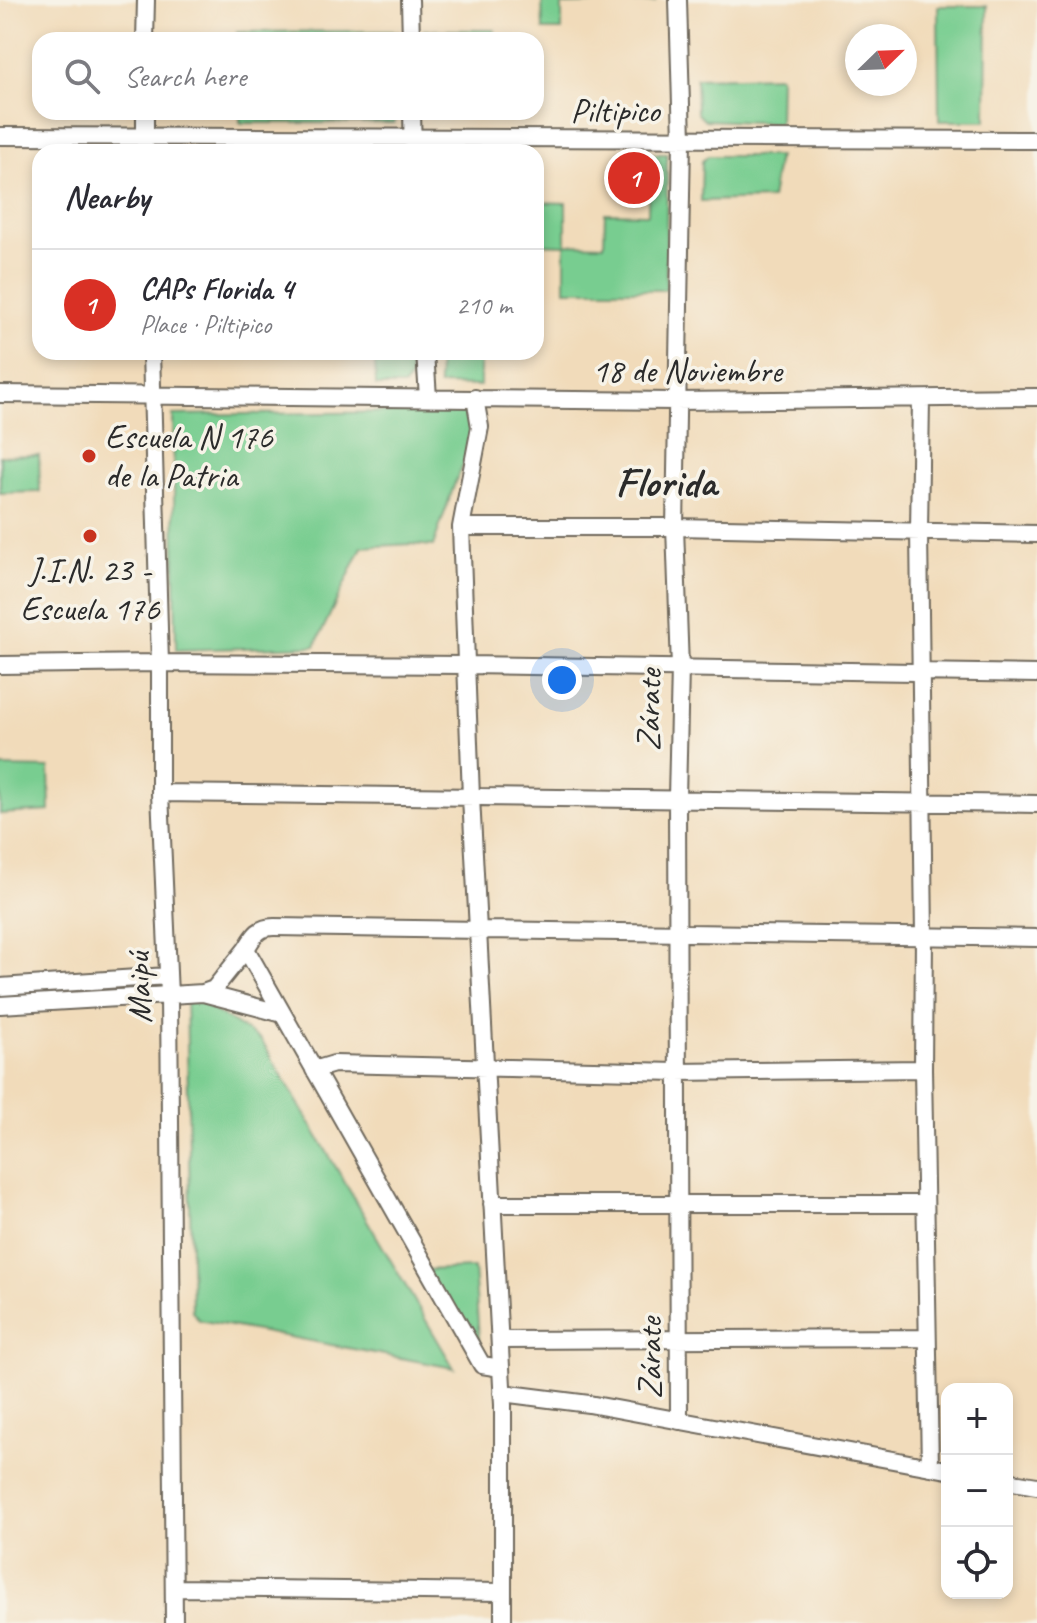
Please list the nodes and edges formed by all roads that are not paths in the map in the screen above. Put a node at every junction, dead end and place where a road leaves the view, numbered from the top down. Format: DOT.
graph roads {
  1 [pos="146,0"];
  2 [pos="410,0"];
  3 [pos="678,0"];
  4 [pos="145,32"];
  5 [pos="411,32"];
  6 [pos="145,120"];
  7 [pos="412,120"];
  8 [pos="0,136"];
  9 [pos="682,140"];
  10 [pos="1037,140"];
  11 [pos="145,144"];
  12 [pos="413,144"];
  13 [pos="467,144"];
  14 [pos="151,360"];
  15 [pos="426,360"];
  16 [pos="0,394"];
  17 [pos="152,396"];
  18 [pos="1037,397"];
  19 [pos="428,398"];
  20 [pos="475,398"];
  21 [pos="921,399"];
  22 [pos="675,401"];
  23 [pos="461,527"];
  24 [pos="675,527"];
  25 [pos="919,531"];
  26 [pos="1037,534"];
  27 [pos="160,663"];
  28 [pos="0,665"];
  29 [pos="466,665"];
  30 [pos="680,668"];
  31 [pos="920,670"];
  32 [pos="1037,674"];
  33 [pos="160,793"];
  34 [pos="471,797"];
  35 [pos="677,798"];
  36 [pos="921,801"];
  37 [pos="1037,804"];
  38 [pos="479,932"];
  39 [pos="679,934"];
  40 [pos="924,936"];
  41 [pos="1037,938"];
  42 [pos="246,949"];
  43 [pos="168,976"];
  44 [pos="0,987"];
  45 [pos="203,993"];
  46 [pos="169,995"];
  47 [pos="0,1005"];
  48 [pos="283,1014"];
  49 [pos="484,1069"];
  50 [pos="923,1069"];
  51 [pos="314,1070"];
  52 [pos="677,1072"];
  53 [pos="492,1204"];
  54 [pos="678,1204"];
  55 [pos="925,1204"];
  56 [pos="680,1337"];
  57 [pos="927,1338"];
  58 [pos="500,1340"];
  59 [pos="501,1368"];
  60 [pos="502,1393"];
  61 [pos="679,1421"];
  62 [pos="939,1468"];
  63 [pos="1013,1482"];
  64 [pos="1037,1486"];
  65 [pos="175,1588"];
  66 [pos="502,1592"];
  67 [pos="174,1623"];
  68 [pos="503,1623"];
  1 -- 4 [label="street"];
  2 -- 5 [label="street"];
  3 -- 9 [label="street, Zárate"];
  6 -- 11 [label="street"];
  7 -- 12 [label="street"];
  8 -- 11 [label="street, Piltipico"];
  9 -- 10 [label="street, Piltipico"];
  9 -- 13 [label="street, Piltipico"];
  9 -- 22 [label="street, Zárate"];
  14 -- 17 [label="street, Maipú"];
  15 -- 19 [label="street"];
  16 -- 17 [label="street, 18 de Noviembre"];
  17 -- 19 [label="street, 18 de Noviembre"];
  17 -- 27 [label="street, Maipú"];
  18 -- 21 [label="street, 18 de Noviembre"];
  19 -- 20 [label="street, 18 de Noviembre"];
  20 -- 22 [label="street, 18 de Noviembre"];
  20 -- 23 [label="street"];
  21 -- 22 [label="street, 18 de Noviembre"];
  21 -- 25 [label="street"];
  22 -- 24 [label="street, Zárate"];
  23 -- 24 [label="street"];
  23 -- 29 [label="street"];
  24 -- 25 [label="street"];
  24 -- 30 [label="street, Zárate"];
  25 -- 26 [label="street"];
  25 -- 31 [label="street"];
  27 -- 28 [label="street"];
  27 -- 29 [label="street"];
  27 -- 33 [label="street, Maipú"];
  29 -- 30 [label="street"];
  29 -- 34 [label="street"];
  30 -- 31 [label="street"];
  30 -- 35 [label="street, Zárate"];
  31 -- 32 [label="street"];
  31 -- 36 [label="street"];
  33 -- 34 [label="street"];
  33 -- 43 [label="street, Maipú"];
  34 -- 35 [label="street"];
  34 -- 38 [label="street"];
  35 -- 36 [label="street"];
  35 -- 39 [label="street, Zárate"];
  36 -- 37 [label="street"];
  36 -- 40 [label="street"];
  38 -- 39 [label="street"];
  38 -- 42 [label="street"];
  38 -- 49 [label="street"];
  39 -- 40 [label="street"];
  39 -- 52 [label="street, Zárate"];
  40 -- 41 [label="street"];
  40 -- 50 [label="street"];
  42 -- 45 [label="street"];
  42 -- 48 [label="street"];
  43 -- 44 [label="street"];
  43 -- 46 [label="street, Maipú"];
  45 -- 46 [label="street"];
  45 -- 48 [label="street"];
  46 -- 47 [label="street"];
  46 -- 65 [label="street, Maipú"];
  48 -- 51 [label="street"];
  49 -- 51 [label="street"];
  49 -- 52 [label="street"];
  49 -- 53 [label="street"];
  50 -- 52 [label="street"];
  50 -- 55 [label="street"];
  51 -- 59 [label="street"];
  52 -- 54 [label="street, Zárate"];
  53 -- 54 [label="street"];
  53 -- 58 [label="street"];
  54 -- 55 [label="street"];
  54 -- 56 [label="street, Zárate"];
  55 -- 57 [label="street"];
  56 -- 57 [label="street"];
  56 -- 58 [label="street"];
  56 -- 61 [label="street, Zárate"];
  57 -- 62 [label="street"];
  58 -- 59 [label="street"];
  59 -- 60 [label="street"];
  60 -- 61 [label="street"];
  60 -- 66 [label="street"];
  61 -- 62 [label="street"];
  63 -- 64 [label="street"];
  65 -- 66 [label="street"];
  65 -- 67 [label="street, Maipú"];
  66 -- 68 [label="street"];
}
